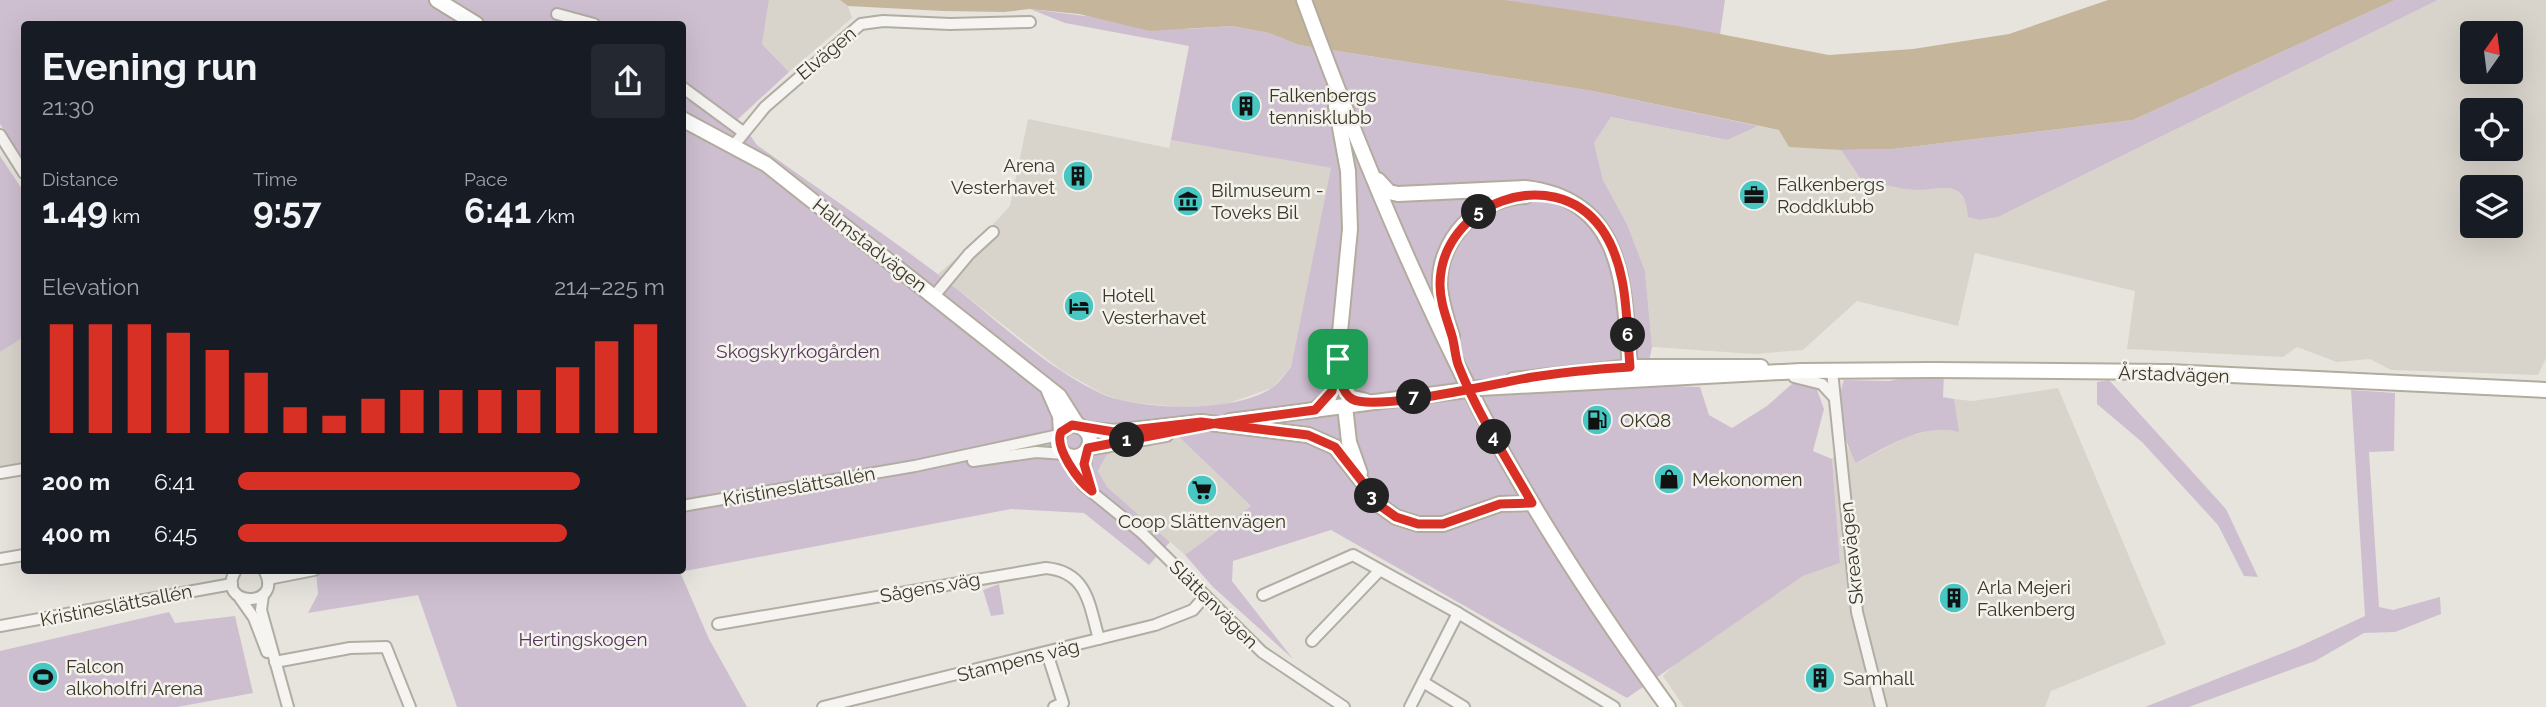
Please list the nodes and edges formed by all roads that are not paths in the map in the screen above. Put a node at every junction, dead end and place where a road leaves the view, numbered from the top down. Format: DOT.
graph roads {
  1 [pos="437,0"];
  2 [pos="1304,0"];
  3 [pos="557,14"];
  4 [pos="471,21"];
  5 [pos="583,21"];
  6 [pos="1030,22"];
  7 [pos="1328,66"];
  8 [pos="686,90"];
  9 [pos="686,121"];
  10 [pos="743,132"];
  11 [pos="0,135"];
  12 [pos="734,145"];
  13 [pos="1363,151"];
  14 [pos="21,168"];
  15 [pos="1552,195"];
  16 [pos="993,232"];
  17 [pos="934,296"];
  18 [pos="1338,359"];
  19 [pos="1458,365"];
  20 [pos="1801,370"];
  21 [pos="1832,371"];
  22 [pos="1630,373"];
  23 [pos="1745,376"];
  24 [pos="1046,387"];
  25 [pos="2546,390"];
  26 [pos="1833,396"];
  27 [pos="1383,401"];
  28 [pos="1345,407"];
  29 [pos="1315,410"];
  30 [pos="1217,423"];
  31 [pos="1081,427"];
  32 [pos="1060,433"];
  33 [pos="1087,450"];
  34 [pos="1066,454"];
  35 [pos="915,466"];
  36 [pos="21,470"];
  37 [pos="0,473"];
  38 [pos="1360,479"];
  39 [pos="1092,491"];
  40 [pos="1532,503"];
  41 [pos="686,505"];
  42 [pos="21,556"];
  43 [pos="0,559"];
  44 [pos="1380,570"];
  45 [pos="235,574"];
  46 [pos="266,575"];
  47 [pos="232,584"];
  48 [pos="263,595"];
  49 [pos="1264,595"];
  50 [pos="239,596"];
  51 [pos="1205,596"];
  52 [pos="1458,613"];
  53 [pos="719,624"];
  54 [pos="0,626"];
  55 [pos="1099,639"];
  56 [pos="1312,641"];
  57 [pos="1047,653"];
  58 [pos="275,662"];
  59 [pos="1423,682"];
  60 [pos="288,707"];
  61 [pos="410,707"];
  62 [pos="823,707"];
  63 [pos="1054,707"];
  64 [pos="1344,707"];
  65 [pos="1410,707"];
  66 [pos="1464,707"];
  67 [pos="1615,707"];
  68 [pos="1668,707"];
  69 [pos="1881,707"];
  1 -- 4 [label="main road"];
  2 -- 7 [label="main road"];
  3 -- 5 [label="street"];
  6 -- 10 [label="street, Elvägen"];
  7 -- 13 [label="main road"];
  7 -- 18 [label="main road"];
  8 -- 10 [label="street"];
  9 -- 12 [label="main road, Halmstadvägen"];
  10 -- 12 [label="street, Elvägen"];
  11 -- 14 [label="street"];
  12 -- 17 [label="main road, Halmstadvägen"];
  13 -- 15 [label="main road"];
  13 -- 19 [label="main road"];
  15 -- 19 [label="main road"];
  15 -- 22 [label="main road"];
  16 -- 17 [label="street"];
  17 -- 24 [label="main road, Halmstadvägen"];
  18 -- 27 [label="main road"];
  18 -- 29 [label="main road"];
  19 -- 40 [label="main road"];
  20 -- 21 [label="main road, Årstadvägen"];
  20 -- 22 [label="main road, Årstadvägen"];
  20 -- 23 [label="main road, Årstadvägen"];
  21 -- 25 [label="main road, Årstadvägen"];
  21 -- 26 [label="street, Skreavägen"];
  22 -- 23 [label="main road, Årstadvägen"];
  22 -- 27 [label="main road, Årstadvägen, bridge"];
  23 -- 26 [label="street"];
  24 -- 31 [label="main road, Halmstadvägen"];
  24 -- 32 [label="main road, Halmstadvägen"];
  26 -- 69 [label="street, Skreavägen"];
  27 -- 28 [label="main road, Årstadvägen"];
  28 -- 29 [label="main road, Årstadvägen"];
  28 -- 38 [label="main road"];
  29 -- 30 [label="main road, Årstadvägen"];
  30 -- 31 [label="main road, Årstadvägen"];
  30 -- 33 [label="main road, Årstadvägen"];
  30 -- 38 [label="main road"];
  31 -- 32 [label="main road"];
  31 -- 33 [label="main road"];
  32 -- 34 [label="main road"];
  32 -- 35 [label="street, Kristineslättsallén"];
  33 -- 34 [label="main road"];
  33 -- 39 [label="street"];
  34 -- 35 [label="street, Kristineslättsallén"];
  34 -- 39 [label="street, Slättenvägen"];
  35 -- 41 [label="street, Kristineslättsallén"];
  36 -- 37 [label="street"];
  38 -- 40 [label="main road"];
  39 -- 51 [label="street, Slättenvägen"];
  40 -- 68 [label="main road"];
  42 -- 43 [label="street"];
  44 -- 49 [label="street"];
  44 -- 52 [label="street"];
  44 -- 56 [label="street"];
  45 -- 47 [label="street"];
  46 -- 48 [label="street"];
  47 -- 50 [label="street"];
  47 -- 54 [label="street, Kristineslättsallén"];
  48 -- 50 [label="street"];
  48 -- 58 [label="street"];
  50 -- 58 [label="street"];
  51 -- 55 [label="street, Stampens väg"];
  51 -- 64 [label="street, Slättenvägen"];
  52 -- 59 [label="street"];
  52 -- 67 [label="street"];
  53 -- 55 [label="street, Sågens väg"];
  55 -- 57 [label="street, Stampens väg"];
  57 -- 62 [label="street, Stampens väg"];
  57 -- 63 [label="street"];
  58 -- 60 [label="street"];
  58 -- 61 [label="street"];
  59 -- 65 [label="street"];
  59 -- 66 [label="street"];
}
